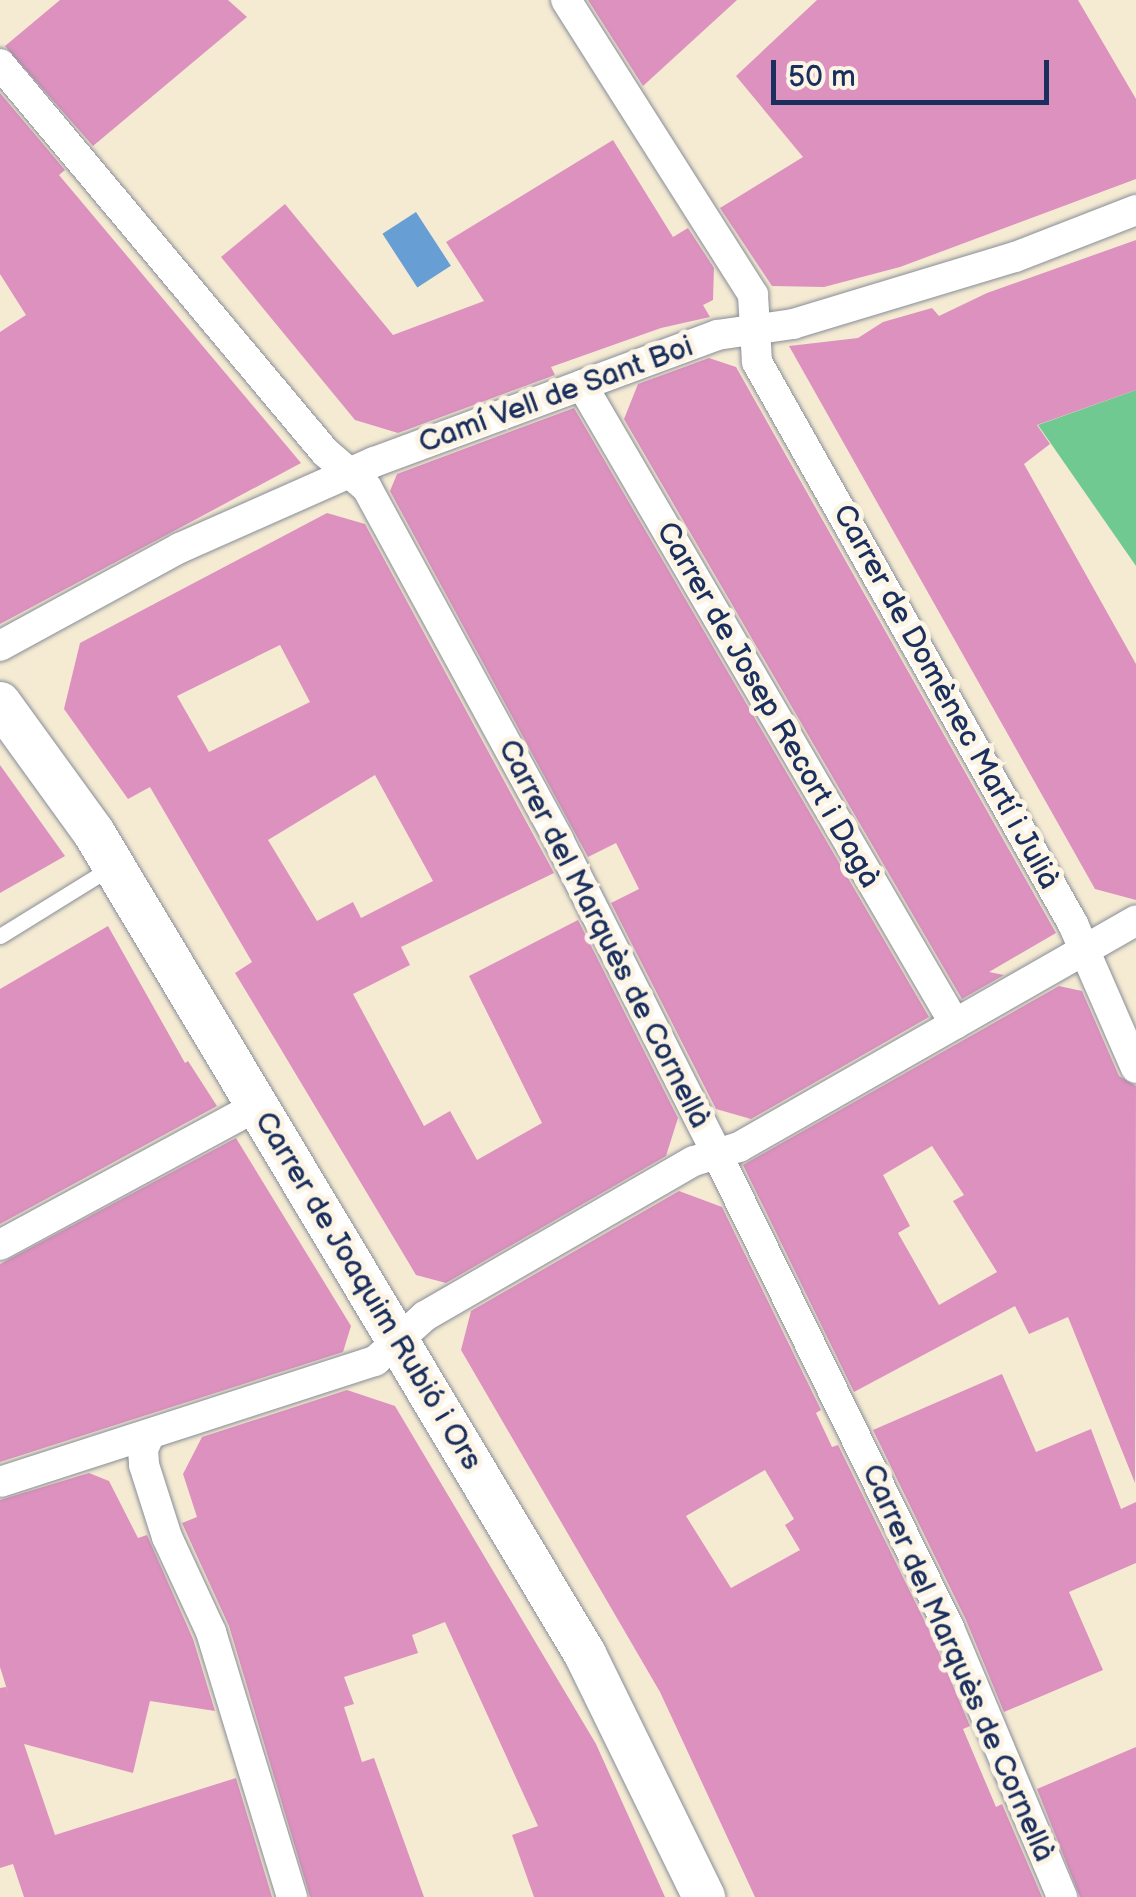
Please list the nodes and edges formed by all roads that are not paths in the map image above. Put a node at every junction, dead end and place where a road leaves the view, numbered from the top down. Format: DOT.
graph roads {
  1 [pos="566,0"];
  2 [pos="0,64"];
  3 [pos="1136,210"];
  4 [pos="755,330"];
  5 [pos="582,386"];
  6 [pos="348,473"];
  7 [pos="0,646"];
  8 [pos="0,703"];
  9 [pos="114,866"];
  10 [pos="1136,921"];
  11 [pos="0,936"];
  12 [pos="1085,950"];
  13 [pos="955,1024"];
  14 [pos="1136,1068"];
  15 [pos="257,1106"];
  16 [pos="717,1154"];
  17 [pos="0,1245"];
  18 [pos="398,1341"];
  19 [pos="150,1434"];
  20 [pos="0,1482"];
  21 [pos="292,1897"];
  22 [pos="704,1897"];
  23 [pos="1062,1897"];
  1 -- 4 [label="street, Carrer de Domènec Martí i Julià"];
  2 -- 6 [label="street, Carrer del Marquès de Cornellà"];
  3 -- 4 [label="street, Camí Vell de Sant Boi"];
  4 -- 5 [label="street, Camí Vell de Sant Boi"];
  4 -- 12 [label="street, Carrer de Domènec Martí i Julià"];
  5 -- 6 [label="street, Camí Vell de Sant Boi"];
  5 -- 13 [label="street, Carrer de Josep Recort i Dagà"];
  6 -- 7 [label="street, Camí Vell de Sant Boi"];
  6 -- 16 [label="street, Carrer del Marquès de Cornellà"];
  8 -- 9 [label="street, Carrer de Joaquim Rubió i Ors"];
  9 -- 11 [label="lane"];
  9 -- 15 [label="street, Carrer de Joaquim Rubió i Ors"];
  10 -- 12 [label="street"];
  12 -- 13 [label="street"];
  12 -- 14 [label="street, Carrer de Domènec Martí i Julià"];
  13 -- 16 [label="street"];
  15 -- 17 [label="street"];
  15 -- 18 [label="street, Carrer de Joaquim Rubió i Ors"];
  16 -- 18 [label="street"];
  16 -- 23 [label="street, Carrer del Marquès de Cornellà"];
  18 -- 19 [label="street"];
  18 -- 22 [label="street, Carrer de Joaquim Rubió i Ors"];
  19 -- 20 [label="street"];
  19 -- 21 [label="street"];
}
